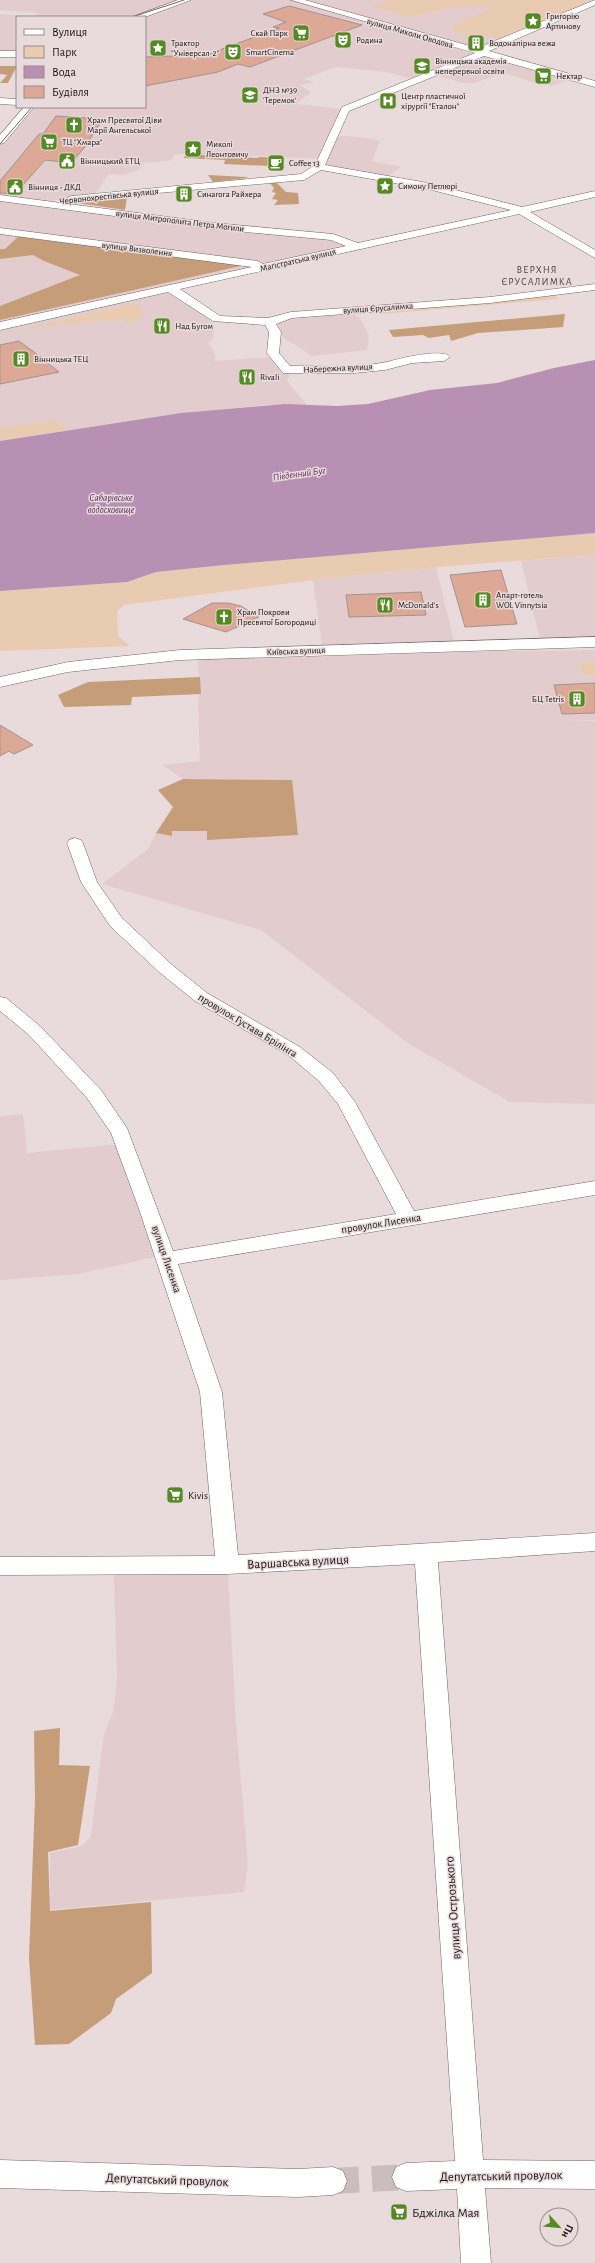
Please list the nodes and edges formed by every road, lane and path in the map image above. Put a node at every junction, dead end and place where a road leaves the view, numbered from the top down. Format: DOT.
graph roads {
  1 [pos="187,0"];
  2 [pos="294,0"];
  3 [pos="595,2"];
  4 [pos="139,16"];
  5 [pos="483,53"];
  6 [pos="0,54"];
  7 [pos="16,54"];
  8 [pos="595,84"];
  9 [pos="0,101"];
  10 [pos="16,102"];
  11 [pos="28,108"];
  12 [pos="0,140"];
  13 [pos="319,167"];
  14 [pos="595,194"];
  15 [pos="5,198"];
  16 [pos="40,202"];
  17 [pos="524,211"];
  18 [pos="0,231"];
  19 [pos="358,246"];
  20 [pos="595,255"];
  21 [pos="274,266"];
  22 [pos="595,287"];
  23 [pos="170,288"];
  24 [pos="269,322"];
  25 [pos="0,326"];
  26 [pos="444,357"];
  27 [pos="595,642"];
  28 [pos="0,682"];
  29 [pos="76,843"];
  30 [pos="0,1002"];
  31 [pos="595,1188"];
  32 [pos="408,1219"];
  33 [pos="167,1259"];
  34 [pos="595,1542"];
  35 [pos="426,1554"];
  36 [pos="227,1565"];
  37 [pos="0,1566"];
  38 [pos="0,2174"];
  39 [pos="469,2174"];
  40 [pos="595,2175"];
  41 [pos="406,2178"];
  42 [pos="333,2181"];
  43 [pos="476,2263"];
  1 -- 4 [label="street"];
  2 -- 5 [label="street, вулиця Миколи Оводова"];
  3 -- 5 [label="street"];
  5 -- 8 [label="street, вулиця Миколи Оводова"];
  5 -- 13 [label="street"];
  6 -- 7 [label="street"];
  9 -- 10 [label="street"];
  11 -- 12 [label="street"];
  13 -- 16 [label="street, Червонохрестівська вулиця"];
  13 -- 17 [label="street"];
  14 -- 17 [label="street, Магістратська вулиця"];
  15 -- 16 [label="street, вулиця Митрополита Петра Могили"];
  16 -- 19 [label="street, вулиця Митрополита Петра Могили"];
  17 -- 19 [label="street, Магістратська вулиця"];
  17 -- 20 [label="street"];
  18 -- 21 [label="street, вулиця Визволення"];
  19 -- 21 [label="street, Магістратська вулиця"];
  21 -- 23 [label="street, Магістратська вулиця"];
  22 -- 24 [label="street, вулиця Єрусалимка"];
  23 -- 24 [label="street, вулиця Єрусалимка"];
  23 -- 25 [label="street, Магістратська вулиця"];
  24 -- 26 [label="street, Набережна вулиця"];
  27 -- 28 [label="main road, Київська вулиця"];
  29 -- 32 [label="street, провулок Густава Брілінга"];
  30 -- 33 [label="street, вулиця Лисенка"];
  31 -- 32 [label="street, провулок Лисенка"];
  32 -- 33 [label="street, провулок Лисенка"];
  33 -- 36 [label="street, вулиця Лисенка"];
  34 -- 35 [label="street, Варшавська вулиця"];
  35 -- 36 [label="street, Варшавська вулиця"];
  35 -- 39 [label="street, вулиця Острозького"];
  36 -- 37 [label="street, Варшавська вулиця"];
  38 -- 42 [label="street, Депутатський провулок"];
  39 -- 40 [label="street, Депутатський провулок"];
  39 -- 41 [label="street, Депутатський провулок"];
  39 -- 43 [label="street, вулиця Острозького"];
}
